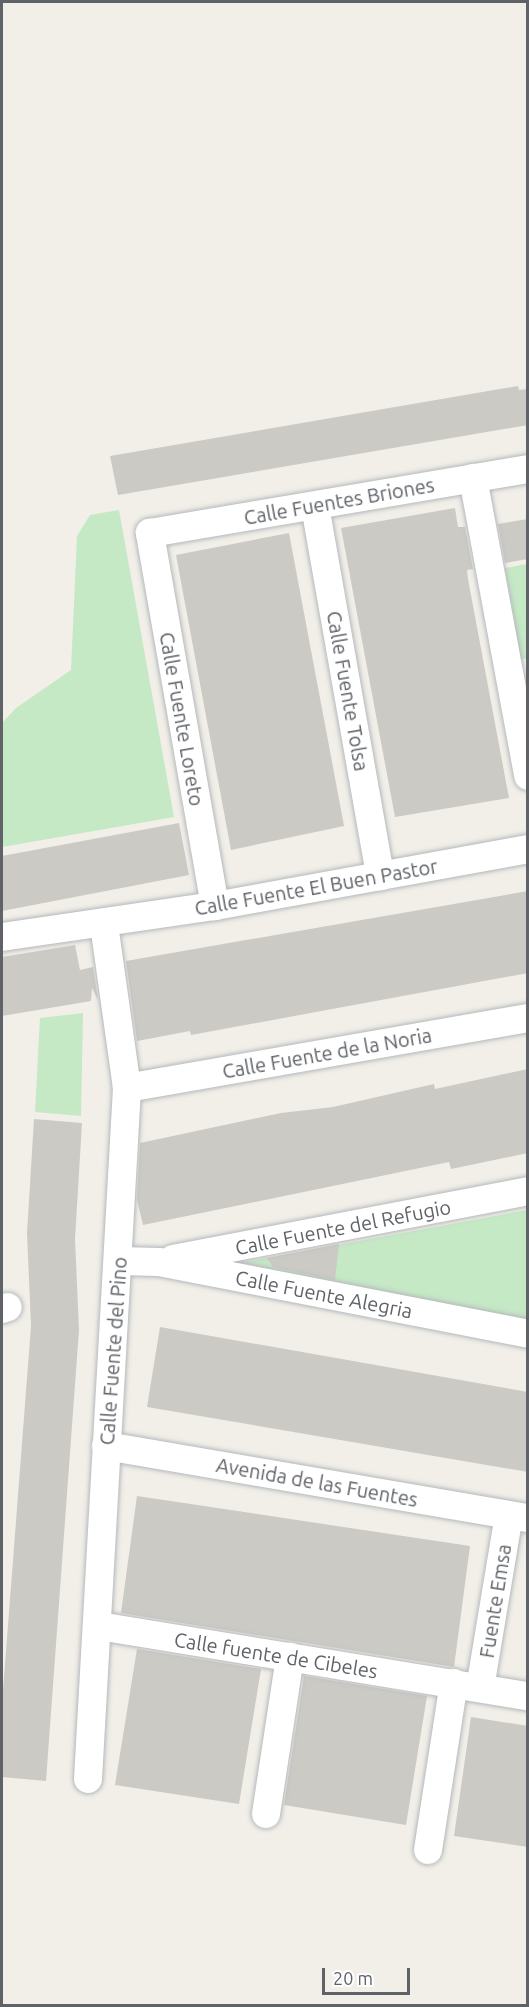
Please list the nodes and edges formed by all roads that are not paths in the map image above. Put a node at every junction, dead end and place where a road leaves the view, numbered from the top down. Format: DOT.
graph roads {
  1 [pos="528,469"];
  2 [pos="473,478"];
  3 [pos="315,506"];
  4 [pos="150,533"];
  5 [pos="528,776"];
  6 [pos="528,849"];
  7 [pos="380,876"];
  8 [pos="215,906"];
  9 [pos="104,924"];
  10 [pos="2,937"];
  11 [pos="528,1018"];
  12 [pos="128,1088"];
  13 [pos="528,1191"];
  14 [pos="119,1261"];
  15 [pos="159,1262"];
  16 [pos="528,1334"];
  17 [pos="106,1446"];
  18 [pos="518,1516"];
  19 [pos="99,1626"];
  20 [pos="290,1658"];
  21 [pos="467,1685"];
  22 [pos="528,1696"];
  23 [pos="88,1779"];
  24 [pos="266,1814"];
  25 [pos="428,1850"];
  1 -- 2 [label="street, Calle Fuentes Briones"];
  2 -- 3 [label="street, Calle Fuentes Briones"];
  2 -- 5 [label="street"];
  3 -- 4 [label="street, Calle Fuentes Briones"];
  3 -- 7 [label="street, Calle Fuente Tolsa"];
  4 -- 8 [label="street, Calle Fuente Loreto"];
  6 -- 7 [label="street, Calle Fuente El Buen Pastor"];
  7 -- 8 [label="street, Calle Fuente El Buen Pastor"];
  8 -- 9 [label="street, Calle Fuente El Buen Pastor"];
  9 -- 10 [label="street, Calle Fuente El Buen Pastor"];
  9 -- 12 [label="street, Calle Fuente del Pino"];
  11 -- 12 [label="street, Calle Fuente de la Noria"];
  12 -- 14 [label="street, Calle Fuente del Pino"];
  13 -- 15 [label="street, Calle Fuente del Refugio"];
  14 -- 15 [label="street, Calle Fuente Alegria"];
  14 -- 17 [label="street, Calle Fuente del Pino"];
  15 -- 16 [label="street, Calle Fuente Alegria"];
  17 -- 18 [label="street, Avenida de las Fuentes"];
  17 -- 19 [label="street, Calle Fuente del Pino"];
  18 -- 21 [label="street, Fuente Emsa"];
  19 -- 20 [label="street, Calle fuente de Cibeles"];
  19 -- 23 [label="street, Calle Fuente del Pino"];
  20 -- 21 [label="street, Calle fuente de Cibeles"];
  20 -- 24 [label="street"];
  21 -- 22 [label="street"];
  21 -- 25 [label="street, Fuente Emsa"];
}
